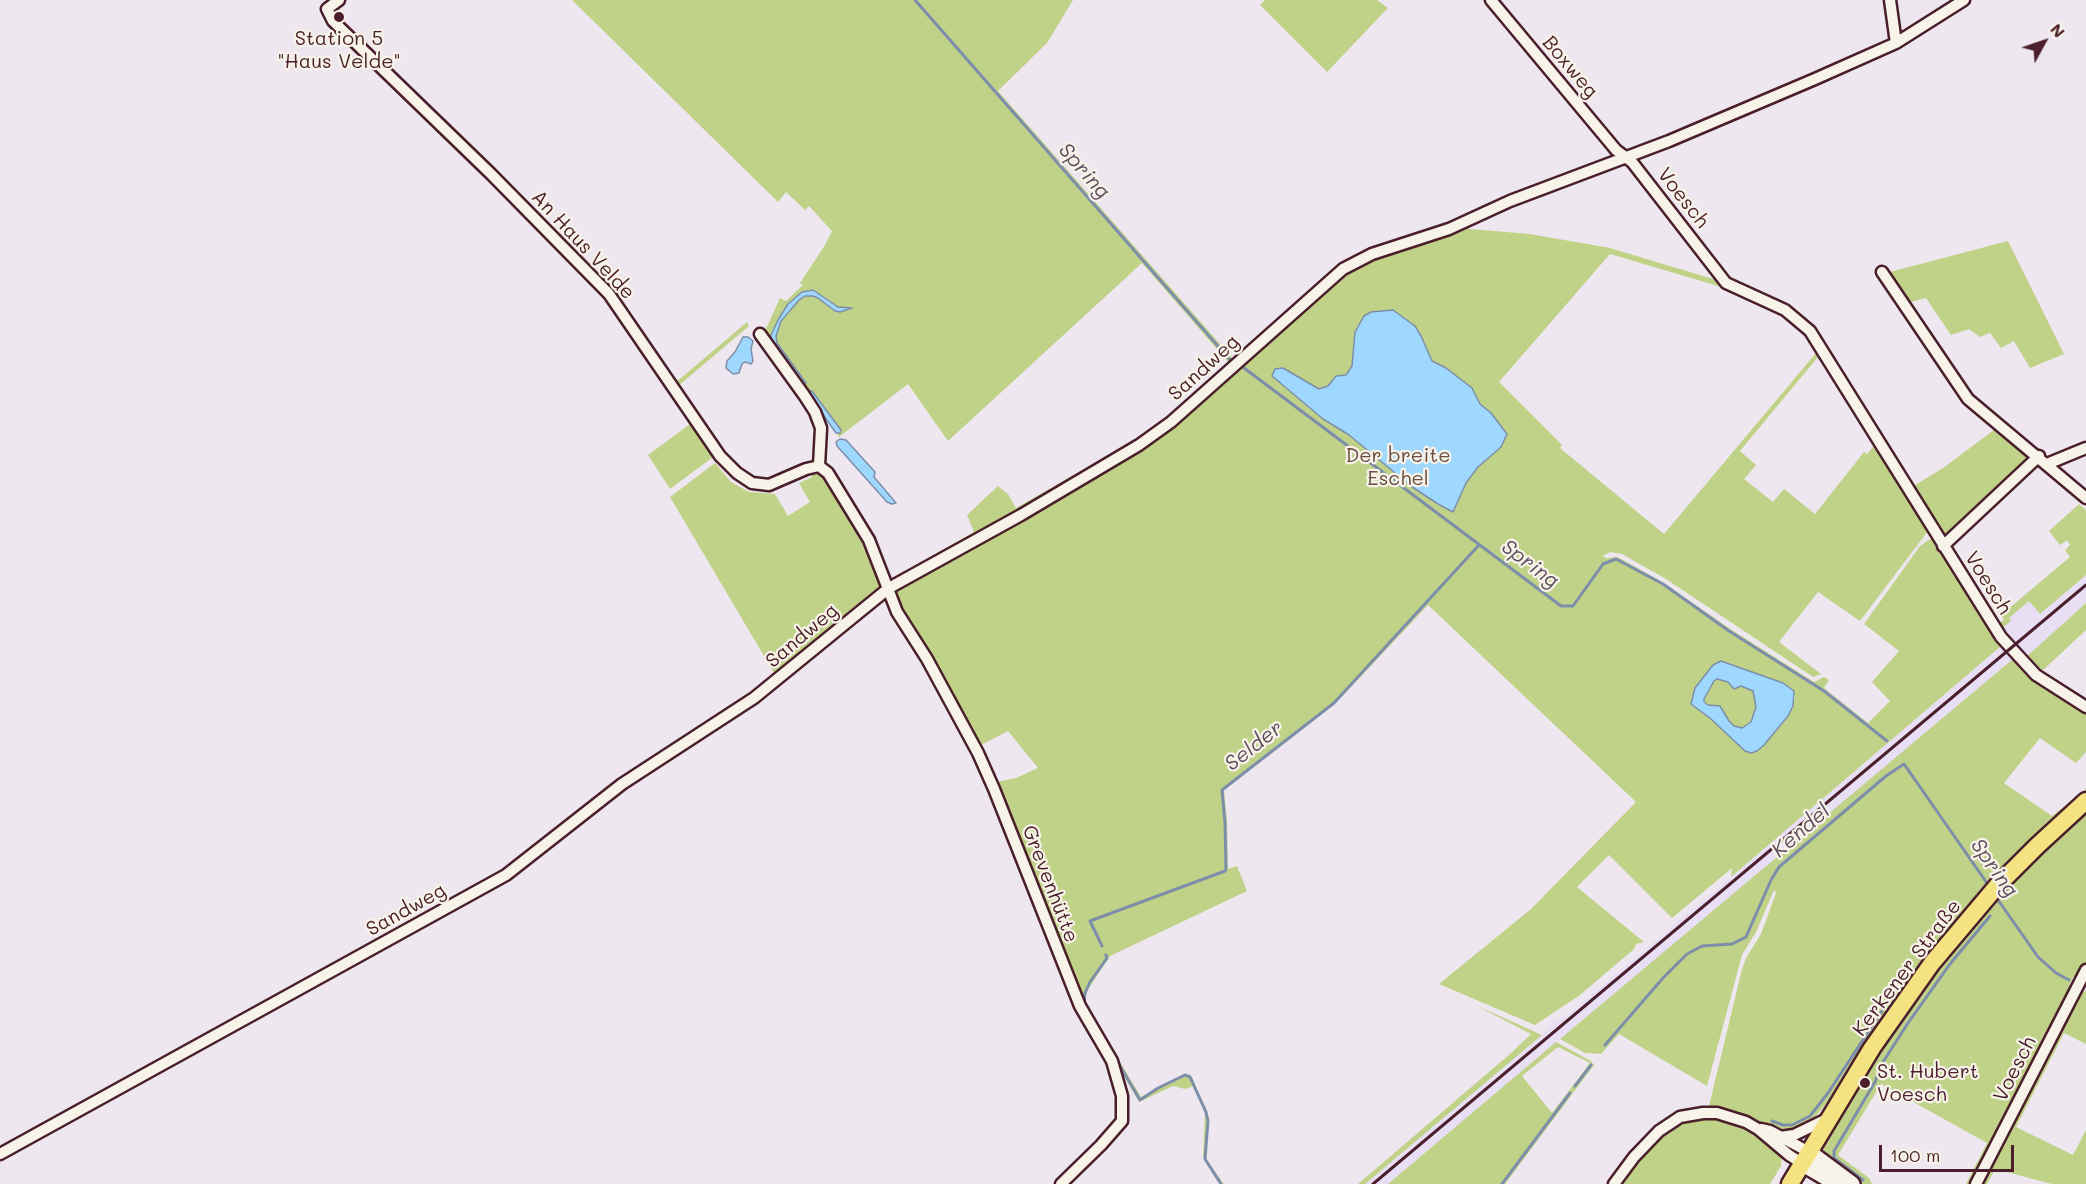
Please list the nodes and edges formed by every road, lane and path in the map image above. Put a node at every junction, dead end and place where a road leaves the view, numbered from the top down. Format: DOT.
graph roads {
  1 [pos="339,0"];
  2 [pos="1491,0"];
  3 [pos="1890,0"];
  4 [pos="1964,0"];
  5 [pos="1896,43"];
  6 [pos="1624,156"];
  7 [pos="1882,272"];
  8 [pos="760,334"];
  9 [pos="2086,448"];
  10 [pos="2039,456"];
  11 [pos="2048,464"];
  12 [pos="819,466"];
  13 [pos="2086,498"];
  14 [pos="1943,546"];
  15 [pos="889,588"];
  16 [pos="2086,706"];
  17 [pos="2086,801"];
  18 [pos="2086,970"];
  19 [pos="1829,1118"];
  20 [pos="1758,1128"];
  21 [pos="1780,1137"];
  22 [pos="0,1154"];
  23 [pos="1806,1158"];
  24 [pos="1832,1182"];
  25 [pos="1061,1184"];
  26 [pos="1614,1184"];
  27 [pos="1790,1184"];
  28 [pos="1812,1184"];
  29 [pos="1852,1184"];
  30 [pos="1976,1184"];
  1 -- 12 [label="street, An Haus Velde"];
  2 -- 6 [label="street, Boxweg"];
  3 -- 5 [label="street"];
  4 -- 5 [label="street, Voesch"];
  5 -- 6 [label="street, Voesch"];
  6 -- 14 [label="street, Voesch"];
  6 -- 15 [label="street, Sandweg"];
  7 -- 10 [label="street"];
  8 -- 12 [label="street"];
  9 -- 11 [label="street"];
  10 -- 11 [label="street"];
  10 -- 14 [label="street, Voesch"];
  11 -- 13 [label="street"];
  12 -- 15 [label="street"];
  14 -- 16 [label="street, Voesch"];
  15 -- 22 [label="street, Sandweg"];
  15 -- 25 [label="street, Grevenhütte"];
  17 -- 19 [label="main road, Kerkener Straße"];
  18 -- 30 [label="street, Voesch"];
  19 -- 21 [label="street"];
  19 -- 23 [label="main road, Kerkener Straße"];
  20 -- 21 [label="street"];
  20 -- 23 [label="street"];
  20 -- 26 [label="street"];
  21 -- 23 [label="street"];
  23 -- 24 [label="street"];
  23 -- 27 [label="main road, Kerkener Straße"];
  23 -- 29 [label="street"];
  24 -- 28 [label="street"];
}
